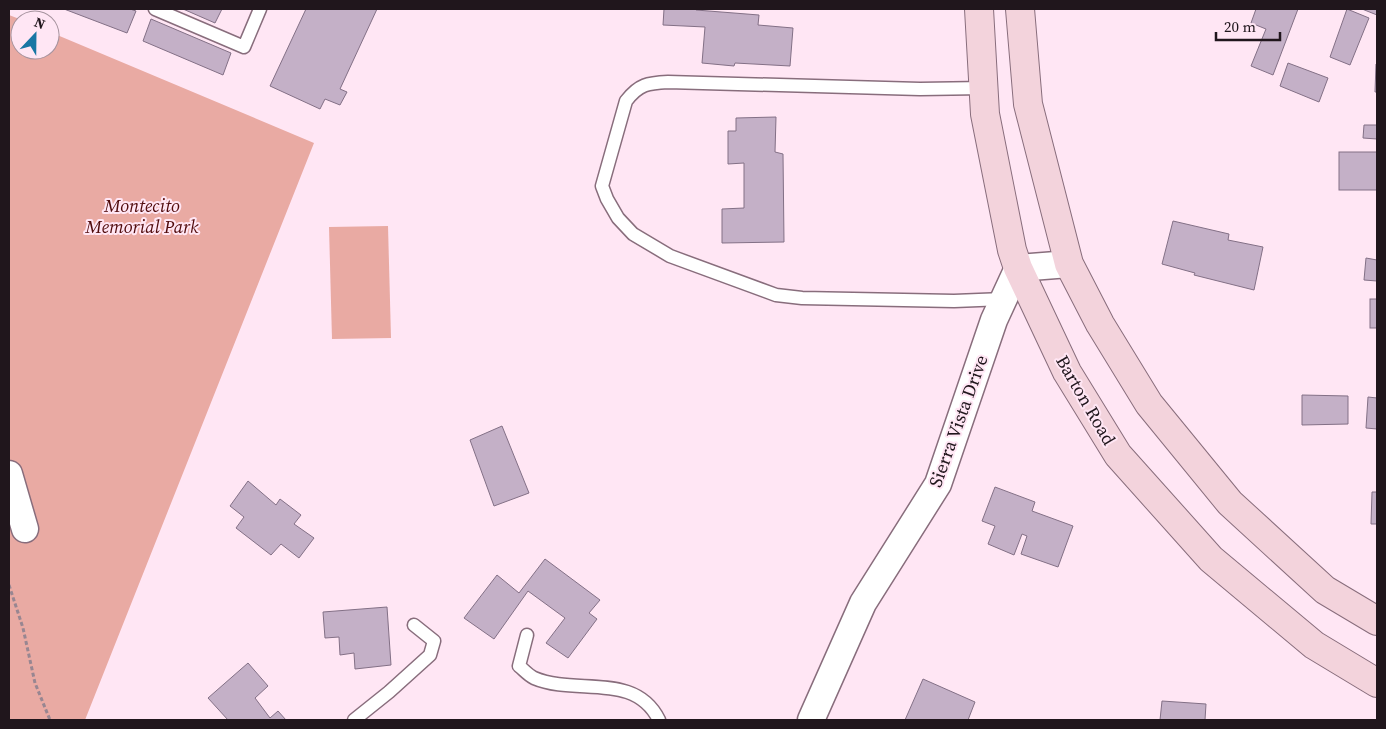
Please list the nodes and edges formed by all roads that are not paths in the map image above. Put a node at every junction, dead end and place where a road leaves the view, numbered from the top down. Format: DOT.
graph roads {
  1 [pos="155,9"];
  2 [pos="260,9"];
  3 [pos="979,9"];
  4 [pos="1020,9"];
  5 [pos="984,88"];
  6 [pos="1069,264"];
  7 [pos="1018,268"];
  8 [pos="1004,299"];
  9 [pos="9,474"];
  10 [pos="25,529"];
  11 [pos="1377,621"];
  12 [pos="414,625"];
  13 [pos="527,636"];
  14 [pos="1377,683"];
  15 [pos="354,720"];
  16 [pos="659,720"];
  17 [pos="811,720"];
  1 -- 2 [label="lane"];
  3 -- 5 [label="main road, Barton Road"];
  4 -- 6 [label="main road"];
  5 -- 7 [label="main road, Barton Road"];
  5 -- 8 [label="lane"];
  6 -- 7 [label="street"];
  6 -- 11 [label="main road"];
  7 -- 8 [label="street, Sierra Vista Drive"];
  7 -- 14 [label="main road, Barton Road"];
  8 -- 17 [label="street, Sierra Vista Drive"];
  9 -- 10 [label="street"];
  12 -- 15 [label="lane"];
  13 -- 16 [label="lane"];
}
